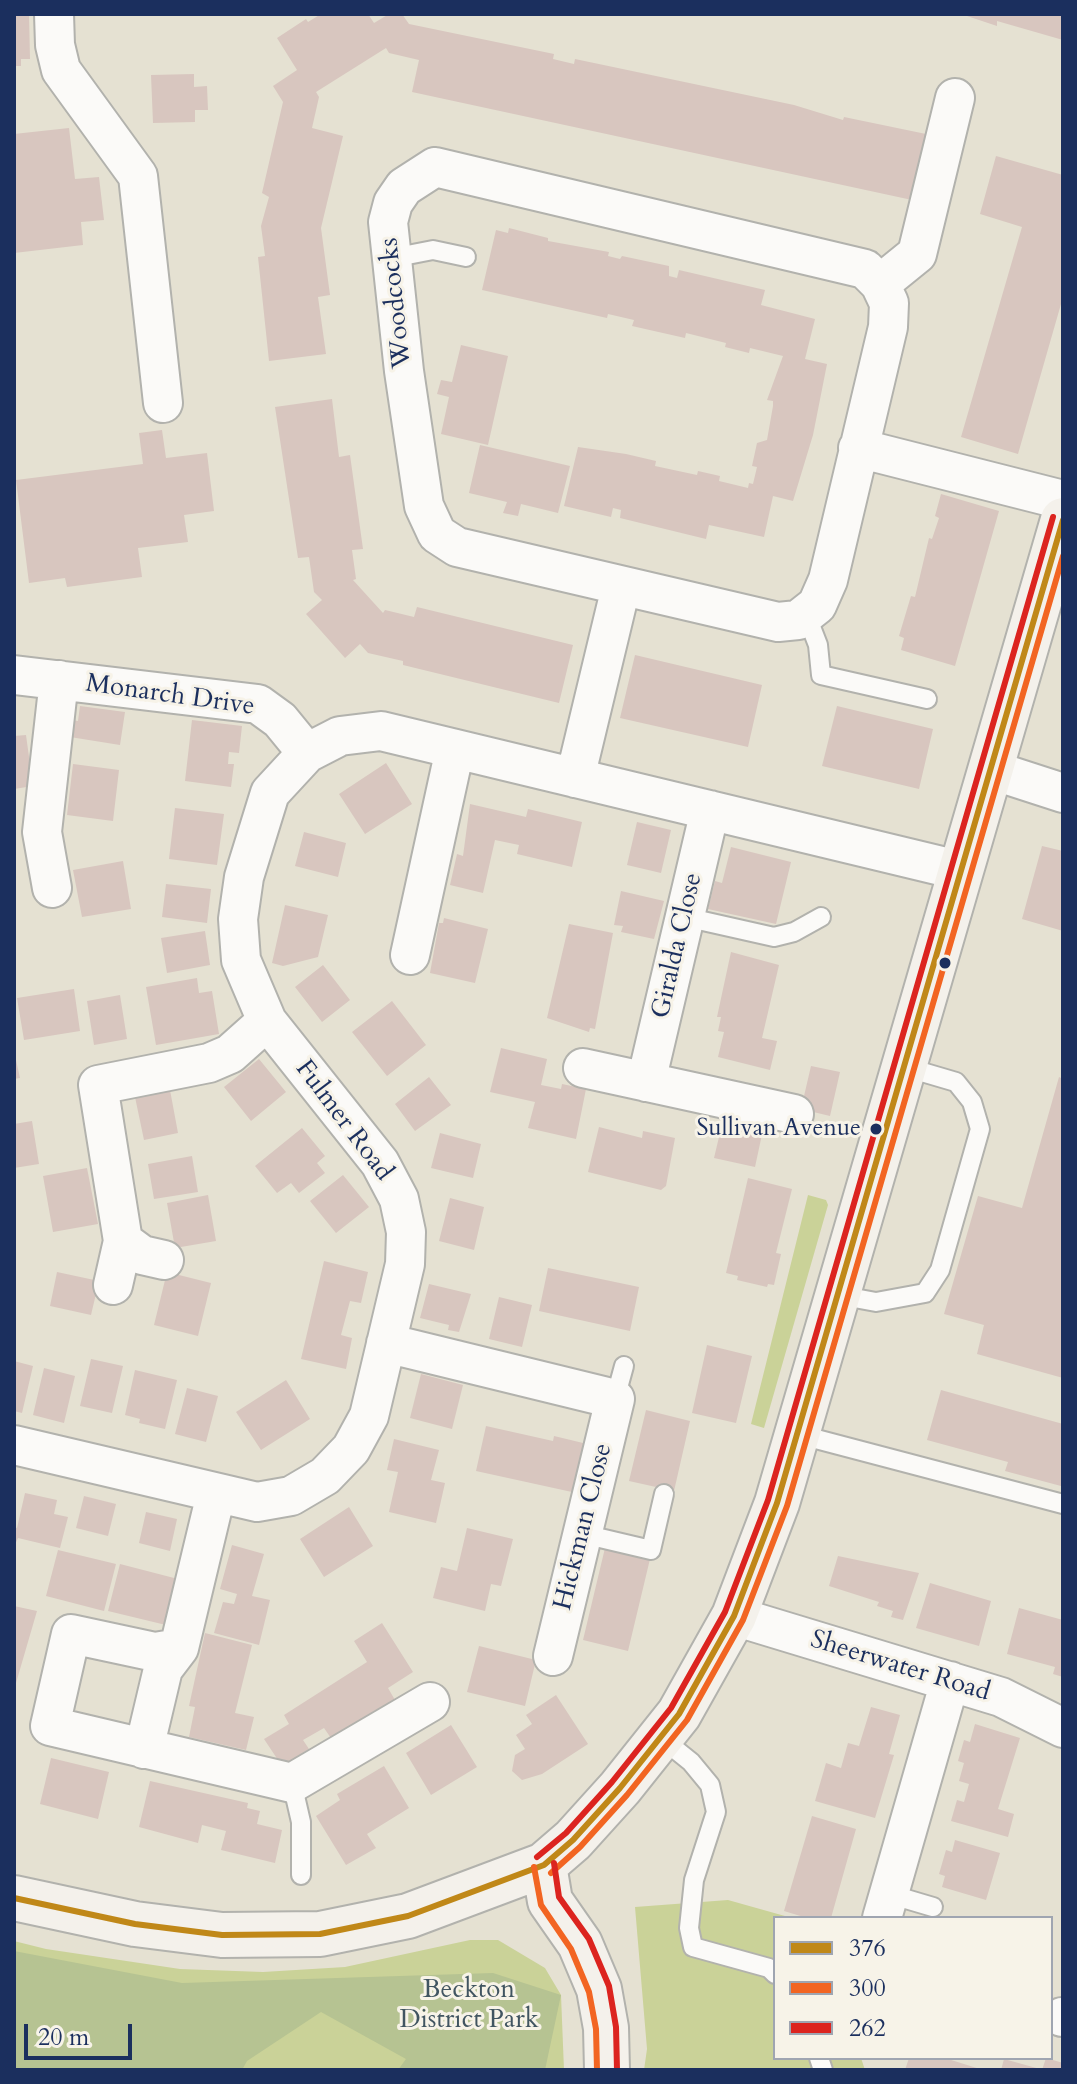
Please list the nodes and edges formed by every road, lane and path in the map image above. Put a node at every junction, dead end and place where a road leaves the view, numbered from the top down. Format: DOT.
graph roads {
  1 [pos="54,14"];
  2 [pos="955,98"];
  3 [pos="466,257"];
  4 [pos="392,258"];
  5 [pos="880,284"];
  6 [pos="163,403"];
  7 [pos="858,448"];
  8 [pos="1063,500"];
  9 [pos="1063,520"];
  10 [pos="621,587"];
  11 [pos="806,614"];
  12 [pos="14,675"];
  13 [pos="59,680"];
  14 [pos="927,699"];
  15 [pos="455,749"];
  16 [pos="307,753"];
  17 [pos="992,770"];
  18 [pos="575,778"];
  19 [pos="1063,793"];
  20 [pos="710,810"];
  21 [pos="962,871"];
  22 [pos="52,888"];
  23 [pos="685,917"];
  24 [pos="821,917"];
  25 [pos="410,955"];
  26 [pos="267,1021"];
  27 [pos="905,1067"];
  28 [pos="583,1068"];
  29 [pos="646,1082"];
  30 [pos="794,1114"];
  31 [pos="123,1241"];
  32 [pos="164,1260"];
  33 [pos="113,1285"];
  34 [pos="838,1295"];
  35 [pos="386,1343"];
  36 [pos="797,1434"];
  37 [pos="14,1445"];
  38 [pos="216,1494"];
  39 [pos="664,1494"];
  40 [pos="1063,1504"];
  41 [pos="583,1534"];
  42 [pos="734,1616"];
  43 [pos="179,1648"];
  44 [pos="553,1656"];
  45 [pos="950,1681"];
  46 [pos="430,1702"];
  47 [pos="1063,1728"];
  48 [pos="660,1737"];
  49 [pos="144,1749"];
  50 [pos="292,1783"];
  51 [pos="544,1865"];
  52 [pos="301,1875"];
  53 [pos="14,1898"];
  54 [pos="886,1906"];
  55 [pos="933,1907"];
  56 [pos="773,1972"];
  57 [pos="607,2070"];
  1 -- 6 [label="street"];
  2 -- 5 [label="street"];
  3 -- 4 [label="lane"];
  4 -- 5 [label="street, Woodcocks"];
  4 -- 10 [label="street, Woodcocks"];
  5 -- 7 [label="street"];
  7 -- 8 [label="street"];
  7 -- 11 [label="street"];
  9 -- 17 [label="street"];
  10 -- 11 [label="street, Woodcocks"];
  10 -- 18 [label="street"];
  11 -- 14 [label="lane"];
  12 -- 13 [label="street, Monarch Drive"];
  13 -- 16 [label="street, Monarch Drive"];
  13 -- 22 [label="street"];
  15 -- 16 [label="street, Fulmer Road"];
  15 -- 18 [label="street, Fulmer Road"];
  15 -- 25 [label="street"];
  16 -- 26 [label="street, Fulmer Road"];
  17 -- 19 [label="street"];
  17 -- 21 [label="street"];
  18 -- 20 [label="street, Fulmer Road"];
  20 -- 21 [label="street, Fulmer Road"];
  20 -- 23 [label="street, Giralda Close"];
  21 -- 27 [label="street"];
  23 -- 24 [label="lane"];
  23 -- 29 [label="street, Giralda Close"];
  26 -- 31 [label="street"];
  26 -- 35 [label="street, Fulmer Road"];
  27 -- 34 [label="street"];
  27 -- 34 [label="lane"];
  28 -- 29 [label="street"];
  29 -- 30 [label="street"];
  31 -- 32 [label="street"];
  31 -- 33 [label="street"];
  34 -- 36 [label="street"];
  35 -- 38 [label="street, Fulmer Road"];
  35 -- 41 [label="street, Hickman Close"];
  36 -- 40 [label="lane"];
  36 -- 42 [label="street"];
  37 -- 38 [label="street, Fulmer Road"];
  38 -- 43 [label="street"];
  39 -- 41 [label="lane"];
  41 -- 44 [label="street, Hickman Close"];
  42 -- 45 [label="street, Sheerwater Road"];
  42 -- 48 [label="street"];
  43 -- 49 [label="street"];
  43 -- 49 [label="street"];
  45 -- 47 [label="street, Sheerwater Road"];
  45 -- 54 [label="street"];
  46 -- 50 [label="street"];
  48 -- 51 [label="street"];
  48 -- 56 [label="lane"];
  49 -- 50 [label="street"];
  50 -- 52 [label="lane"];
  51 -- 53 [label="street"];
  51 -- 57 [label="street"];
  54 -- 55 [label="lane"];
}
